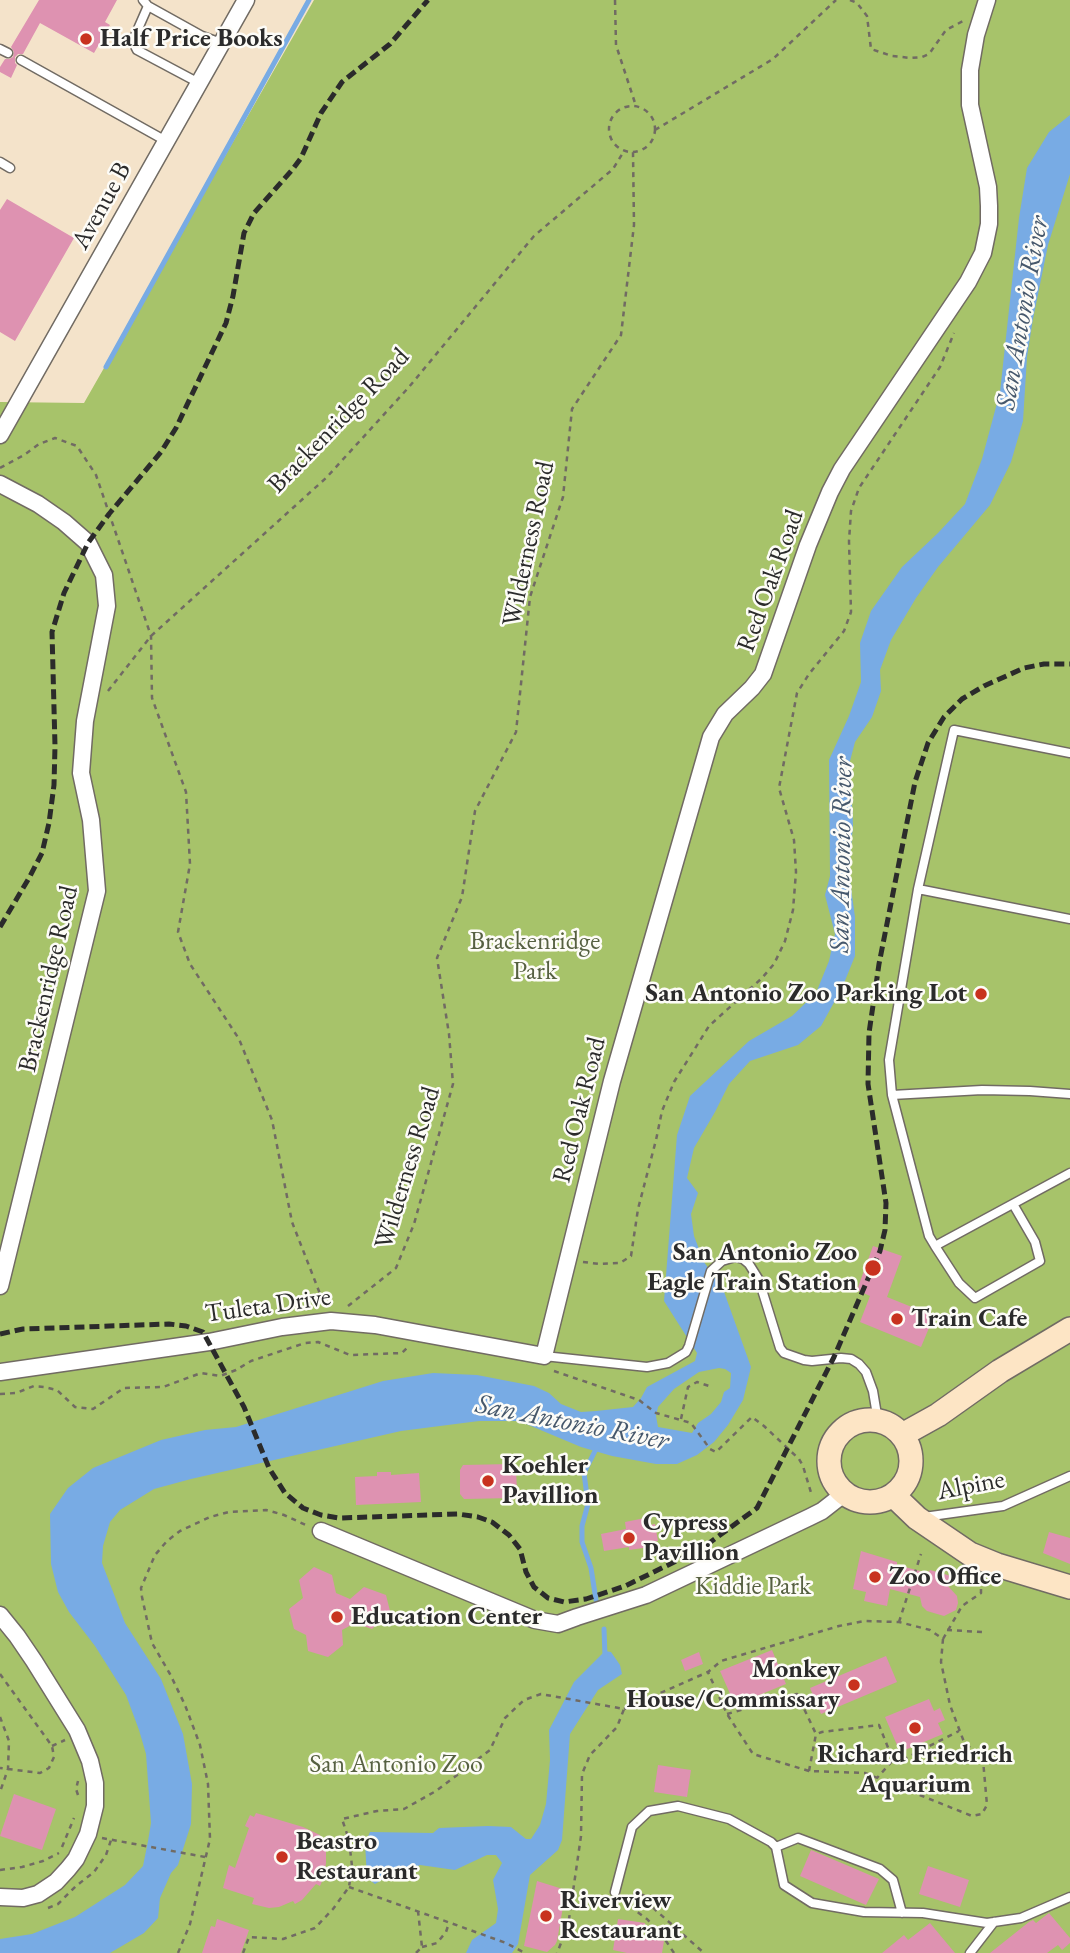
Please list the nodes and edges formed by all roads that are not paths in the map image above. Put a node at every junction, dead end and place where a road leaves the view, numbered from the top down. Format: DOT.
graph roads {
  1 [pos="246,0"];
  2 [pos="987,0"];
  3 [pos="145,3"];
  4 [pos="221,43"];
  5 [pos="21,60"];
  6 [pos="199,83"];
  7 [pos="166,141"];
  8 [pos="0,162"];
  9 [pos="10,168"];
  10 [pos="0,435"];
  11 [pos="0,484"];
  12 [pos="1070,753"];
  13 [pos="918,889"];
  14 [pos="1070,919"];
  15 [pos="1070,1094"];
  16 [pos="892,1095"];
  17 [pos="1070,1173"];
  18 [pos="1013,1204"];
  19 [pos="935,1246"];
  20 [pos="0,1286"];
  21 [pos="1070,1329"];
  22 [pos="549,1357"];
  23 [pos="0,1372"];
  24 [pos="878,1421"];
  25 [pos="902,1435"];
  26 [pos="1070,1476"];
  27 [pos="845,1493"];
  28 [pos="893,1494"];
  29 [pos="917,1518"];
  30 [pos="321,1531"];
  31 [pos="1070,1587"];
  32 [pos="0,1615"];
  33 [pos="776,1847"];
  34 [pos="615,1892"];
  35 [pos="1070,1897"];
  36 [pos="0,1898"];
  37 [pos="902,1913"];
  38 [pos="994,1922"];
  39 [pos="970,1953"];
  1 -- 4 [label="street, Avenue B"];
  2 -- 22 [label="street, Red Oak Road"];
  3 -- 4 [label="lane"];
  3 -- 6 [label="lane"];
  4 -- 6 [label="street, Avenue B"];
  5 -- 7 [label="lane"];
  6 -- 7 [label="street, Avenue B"];
  7 -- 10 [label="street, Avenue B"];
  8 -- 9 [label="lane"];
  11 -- 20 [label="street, Brackenridge Road"];
  12 -- 13 [label="lane"];
  13 -- 14 [label="lane"];
  13 -- 16 [label="lane"];
  15 -- 16 [label="lane"];
  16 -- 19 [label="lane"];
  17 -- 18 [label="lane"];
  18 -- 19 [label="lane"];
  18 -- 19 [label="lane"];
  21 -- 25 [label="street"];
  22 -- 23 [label="street, Tuleta Drive"];
  22 -- 24 [label="lane"];
  24 -- 25 [label="street"];
  24 -- 27 [label="street"];
  25 -- 28 [label="street"];
  26 -- 29 [label="lane, Alpine"];
  27 -- 28 [label="street"];
  27 -- 30 [label="street"];
  28 -- 29 [label="street"];
  29 -- 31 [label="street"];
  32 -- 36 [label="street"];
  33 -- 34 [label="lane"];
  33 -- 37 [label="lane"];
  33 -- 37 [label="lane"];
  35 -- 38 [label="lane"];
  37 -- 38 [label="lane"];
  38 -- 39 [label="lane"];
}
